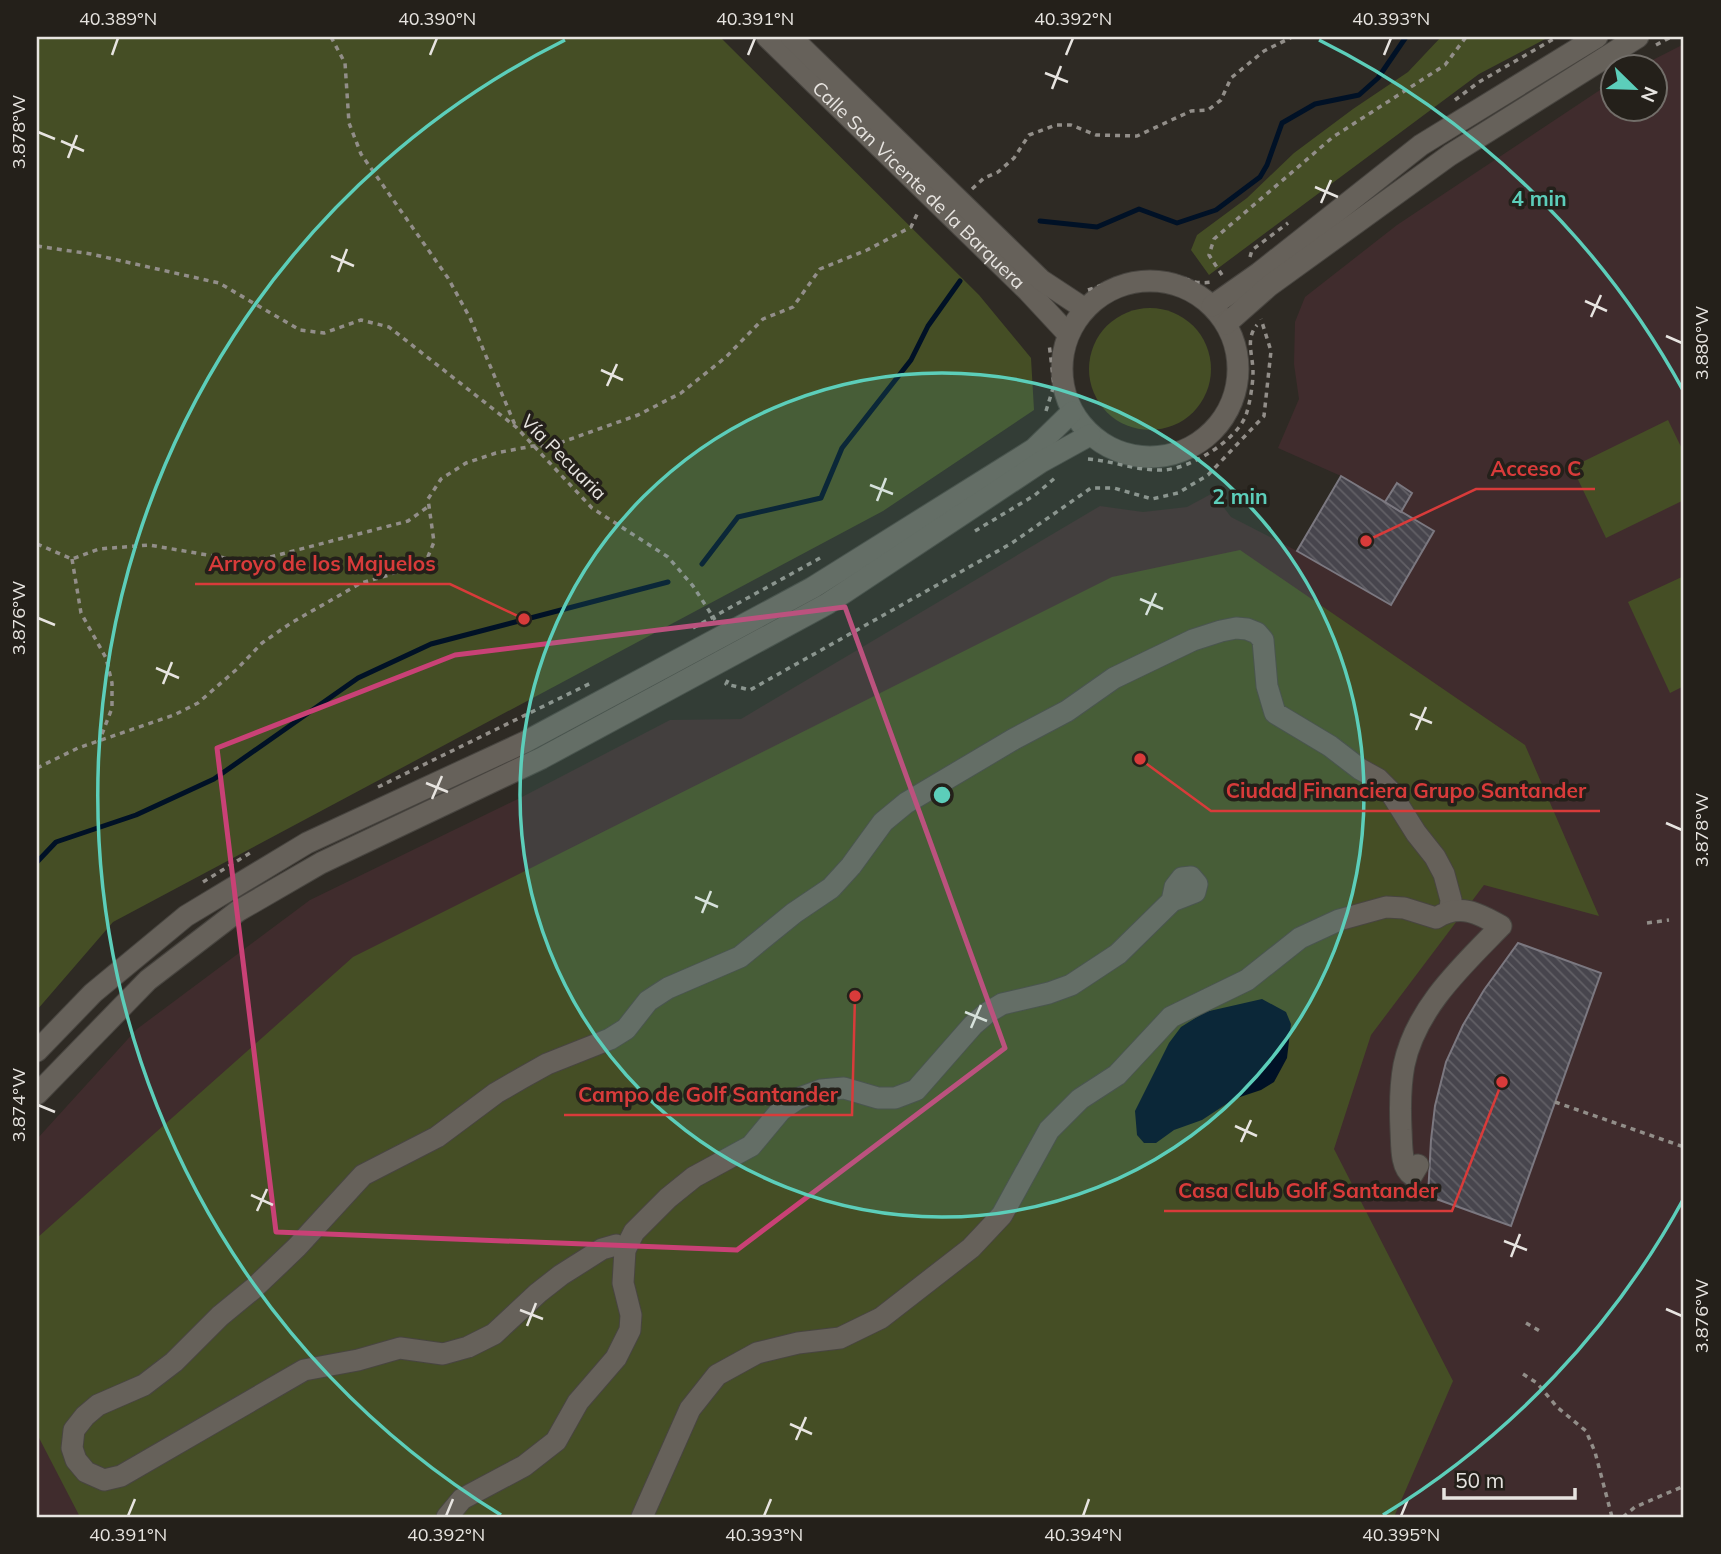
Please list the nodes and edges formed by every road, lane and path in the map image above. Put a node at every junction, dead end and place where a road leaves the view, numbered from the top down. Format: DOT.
graph roads {
  1 [pos="331,37"];
  2 [pos="767,37"];
  3 [pos="791,37"];
  4 [pos="1292,37"];
  5 [pos="1466,37"];
  6 [pos="1597,37"];
  7 [pos="1638,37"];
  8 [pos="927,192"];
  9 [pos="980,198"];
  10 [pos="37,246"];
  11 [pos="1079,285"];
  12 [pos="1212,306"];
  13 [pos="1085,309"];
  14 [pos="1261,319"];
  15 [pos="1226,324"];
  16 [pos="1058,335"];
  17 [pos="1072,412"];
  18 [pos="1045,414"];
  19 [pos="516,427"];
  20 [pos="1090,435"];
  21 [pos="533,446"];
  22 [pos="429,506"];
  23 [pos="37,544"];
  24 [pos="828,554"];
  25 [pos="72,559"];
  26 [pos="719,626"];
  27 [pos="690,630"];
  28 [pos="736,653"];
  29 [pos="595,681"];
  30 [pos="99,742"];
  31 [pos="37,768"];
  32 [pos="368,792"];
  33 [pos="250,853"];
  34 [pos="194,888"];
  35 [pos="1172,901"];
  36 [pos="1450,909"];
  37 [pos="1669,920"];
  38 [pos="1647,923"];
  39 [pos="37,1051"];
  40 [pos="37,1094"];
  41 [pos="1555,1102"];
  42 [pos="1684,1147"];
  43 [pos="1418,1165"];
  44 [pos="625,1251"];
  45 [pos="1526,1323"];
  46 [pos="1543,1333"];
  47 [pos="1523,1374"];
  48 [pos="1684,1486"];
  49 [pos="447,1517"];
  50 [pos="642,1517"];
  51 [pos="1612,1517"];
  52 [pos="1623,1517"];
  1 -- 19 [label="path"];
  2 -- 8 [label="street, Calle San Vicente de la Barquera"];
  3 -- 13 [label="street, Calle San Vicente de la Barquera"];
  4 -- 9 [label="path"];
  5 -- 11 [label="path"];
  6 -- 12 [label="street"];
  7 -- 15 [label="street"];
  8 -- 16 [label="street, Calle San Vicente de la Barquera"];
  8 -- 21 [label="path"];
  10 -- 19 [label="path, Vía Pecuaria"];
  12 -- 13 [label="street"];
  12 -- 15 [label="street"];
  13 -- 16 [label="street"];
  14 -- 28 [label="path"];
  15 -- 20 [label="street"];
  16 -- 17 [label="street"];
  16 -- 18 [label="path"];
  17 -- 20 [label="street"];
  17 -- 26 [label="street"];
  19 -- 21 [label="path, Vía Pecuaria"];
  20 -- 28 [label="street"];
  21 -- 22 [label="path"];
  21 -- 26 [label="path, Vía Pecuaria"];
  22 -- 25 [label="path"];
  22 -- 30 [label="path"];
  23 -- 25 [label="path"];
  24 -- 26 [label="path"];
  25 -- 30 [label="path"];
  26 -- 27 [label="path"];
  26 -- 39 [label="street"];
  28 -- 40 [label="street"];
  29 -- 32 [label="path"];
  30 -- 31 [label="path"];
  33 -- 34 [label="path"];
  35 -- 44 [label="street"];
  36 -- 43 [label="street"];
  36 -- 44 [label="street"];
  36 -- 50 [label="street"];
  37 -- 38 [label="path"];
  41 -- 42 [label="path"];
  44 -- 49 [label="street"];
  45 -- 46 [label="path"];
  47 -- 51 [label="path"];
  48 -- 52 [label="path"];
}
